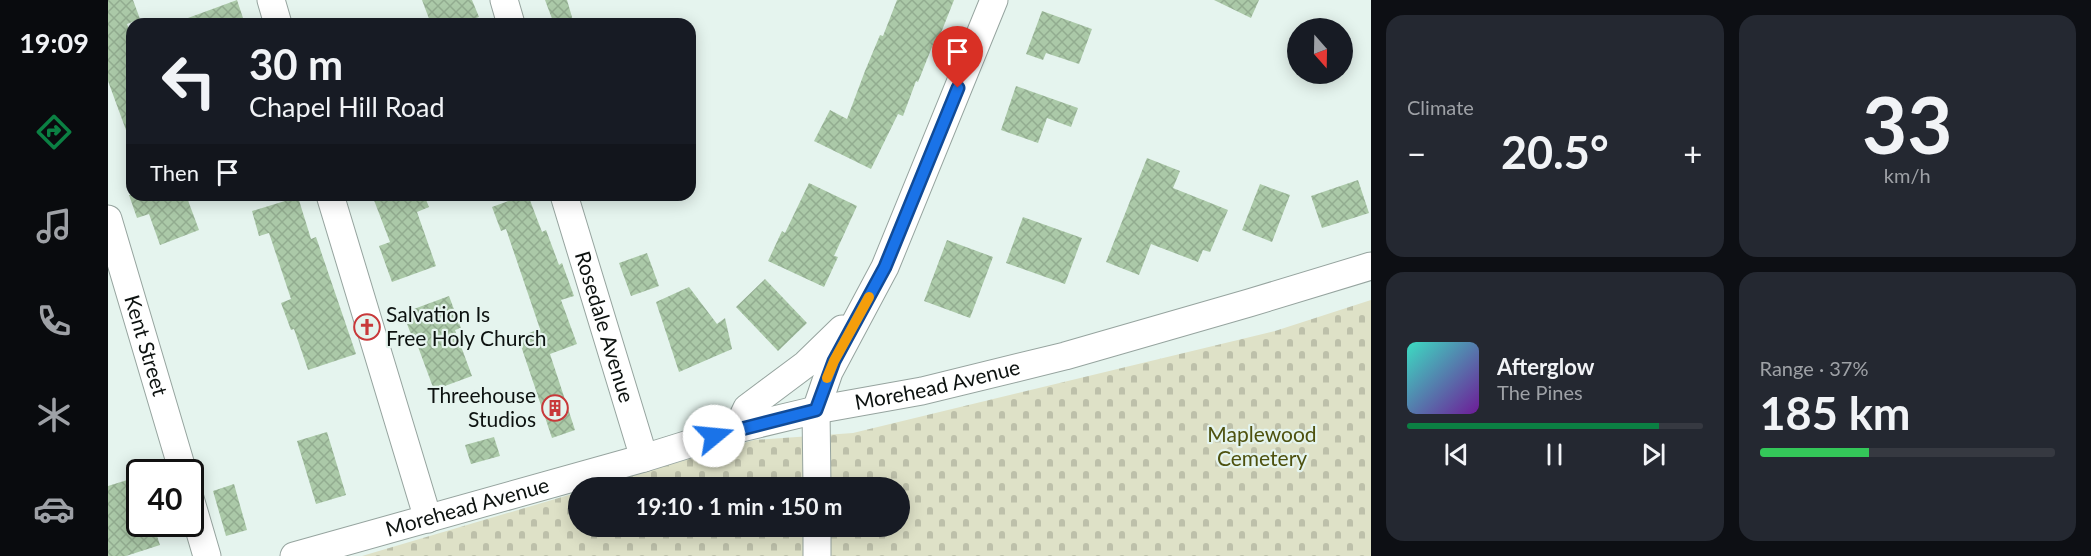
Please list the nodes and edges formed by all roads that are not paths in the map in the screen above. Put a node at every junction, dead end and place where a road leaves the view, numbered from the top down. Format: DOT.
graph roads {
  1 [pos="271,0"];
  2 [pos="504,0"];
  3 [pos="994,0"];
  4 [pos="276,18"];
  5 [pos="509,18"];
  6 [pos="332,201"];
  7 [pos="566,201"];
  8 [pos="108,219"];
  9 [pos="1371,266"];
  10 [pos="864,307"];
  11 [pos="816,410"];
  12 [pos="737,429"];
  13 [pos="644,458"];
  14 [pos="179,459"];
  15 [pos="817,477"];
  16 [pos="428,519"];
  17 [pos="201,537"];
  18 [pos="817,537"];
  19 [pos="207,556"];
  20 [pos="294,556"];
  21 [pos="817,556"];
  1 -- 4 [label="street"];
  2 -- 5 [label="street"];
  3 -- 10 [label="street"];
  6 -- 16 [label="street"];
  7 -- 13 [label="street, Rosedale Avenue"];
  8 -- 14 [label="street, Kent Street"];
  9 -- 11 [label="street, Morehead Avenue"];
  10 -- 11 [label="street"];
  10 -- 12 [label="street"];
  11 -- 12 [label="street, Morehead Avenue"];
  11 -- 15 [label="street"];
  12 -- 13 [label="street, Morehead Avenue"];
  13 -- 16 [label="street, Morehead Avenue"];
  16 -- 20 [label="street, Morehead Avenue"];
  17 -- 19 [label="street"];
  18 -- 21 [label="street"];
}
